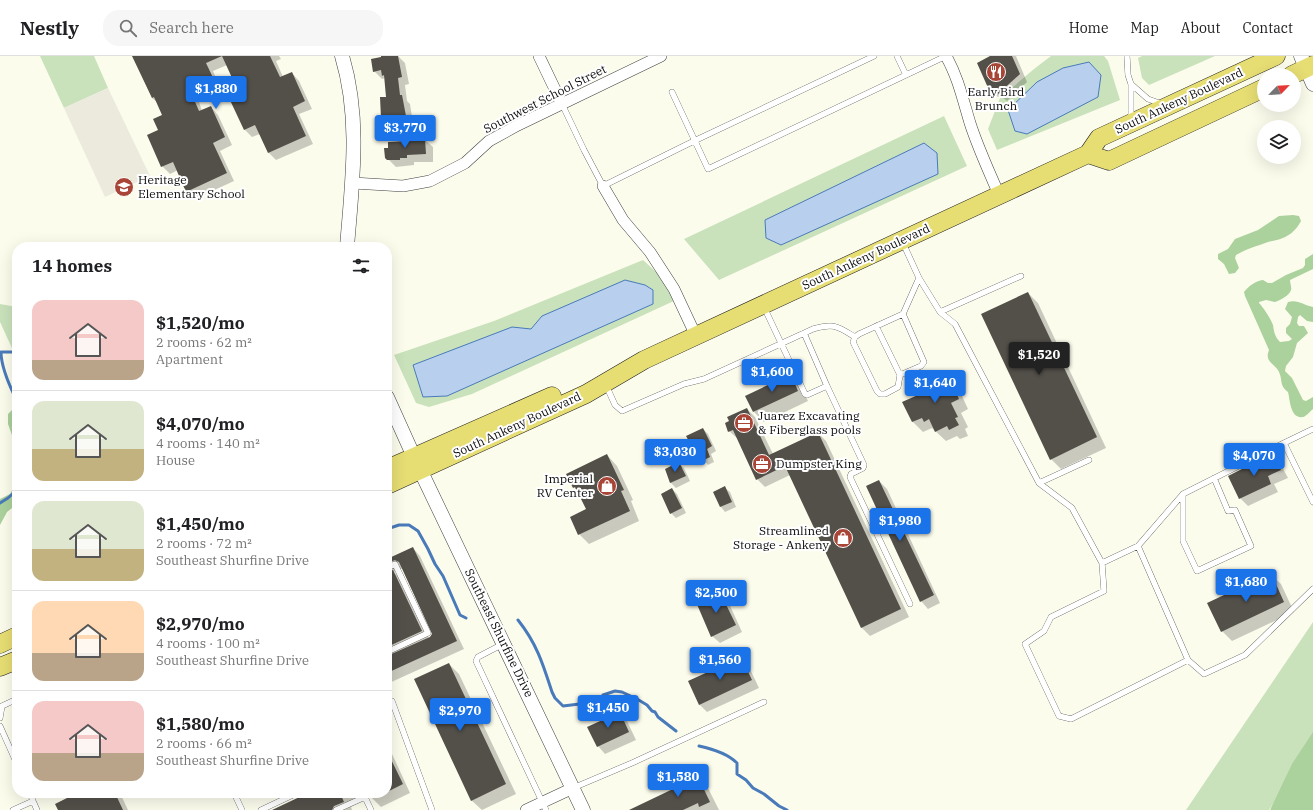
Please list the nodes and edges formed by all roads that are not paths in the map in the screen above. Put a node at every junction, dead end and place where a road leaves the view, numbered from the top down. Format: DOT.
graph roads {
  1 [pos="342,56"];
  2 [pos="539,56"];
  3 [pos="660,56"];
  4 [pos="874,56"];
  5 [pos="897,56"];
  6 [pos="946,56"];
  7 [pos="1127,56"];
  8 [pos="1276,56"];
  9 [pos="906,75"];
  10 [pos="1131,84"];
  11 [pos="1257,91"];
  12 [pos="672,92"];
  13 [pos="562,104"];
  14 [pos="1169,106"];
  15 [pos="1131,123"];
  16 [pos="694,141"];
  17 [pos="1088,154"];
  18 [pos="353,183"];
  19 [pos="603,186"];
  20 [pos="999,195"];
  21 [pos="902,240"];
  22 [pos="347,242"];
  23 [pos="1021,276"];
  24 [pos="919,278"];
  25 [pos="763,305"];
  26 [pos="940,312"];
  27 [pos="903,314"];
  28 [pos="876,326"];
  29 [pos="804,333"];
  30 [pos="696,336"];
  31 [pos="855,337"];
  32 [pos="781,343"];
  33 [pos="644,360"];
  34 [pos="900,375"];
  35 [pos="605,383"];
  36 [pos="827,386"];
  37 [pos="392,408"];
  38 [pos="1313,429"];
  39 [pos="1284,443"];
  40 [pos="1090,460"];
  41 [pos="417,463"];
  42 [pos="392,468"];
  43 [pos="1214,478"];
  44 [pos="392,481"];
  45 [pos="1039,483"];
  46 [pos="1183,494"];
  47 [pos="1313,502"];
  48 [pos="1138,546"];
  49 [pos="1102,563"];
  50 [pos="392,566"];
  51 [pos="1313,589"];
  52 [pos="910,604"];
  53 [pos="12,638"];
  54 [pos="503,643"];
  55 [pos="0,644"];
  56 [pos="392,650"];
  57 [pos="1188,660"];
  58 [pos="12,662"];
  59 [pos="0,667"];
  60 [pos="12,701"];
  61 [pos="392,701"];
  62 [pos="764,702"];
  63 [pos="0,718"];
  64 [pos="0,726"];
  65 [pos="12,753"];
  66 [pos="573,788"];
  67 [pos="32,798"];
  68 [pos="236,798"];
  69 [pos="287,798"];
  70 [pos="358,798"];
  71 [pos="365,798"];
  72 [pos="33,801"];
  73 [pos="544,806"];
  74 [pos="13,810"];
  75 [pos="37,810"];
  76 [pos="242,810"];
  77 [pos="262,810"];
  78 [pos="336,810"];
  79 [pos="371,810"];
  80 [pos="432,810"];
  81 [pos="526,810"];
  82 [pos="583,810"];
  1 -- 18 [label="street"];
  2 -- 13 [label="street"];
  3 -- 13 [label="street, Southwest School Street"];
  4 -- 16 [label="lane"];
  5 -- 9 [label="lane"];
  6 -- 9 [label="lane"];
  6 -- 20 [label="street"];
  7 -- 10 [label="lane"];
  8 -- 14 [label="main road, South Ankeny Boulevard"];
  9 -- 16 [label="lane"];
  10 -- 14 [label="lane"];
  10 -- 15 [label="lane"];
  11 -- 17 [label="main road, South Ankeny Boulevard"];
  12 -- 16 [label="lane"];
  13 -- 18 [label="street, Southwest School Street"];
  13 -- 19 [label="lane"];
  14 -- 15 [label="main road, South Ankeny Boulevard"];
  15 -- 17 [label="main road, South Ankeny Boulevard"];
  16 -- 19 [label="lane"];
  17 -- 20 [label="main road, South Ankeny Boulevard"];
  18 -- 22 [label="street"];
  19 -- 30 [label="street"];
  20 -- 21 [label="main road, South Ankeny Boulevard"];
  21 -- 24 [label="lane"];
  21 -- 25 [label="main road, South Ankeny Boulevard"];
  23 -- 26 [label="lane"];
  24 -- 26 [label="lane"];
  24 -- 27 [label="lane"];
  25 -- 30 [label="main road, South Ankeny Boulevard"];
  25 -- 32 [label="lane"];
  26 -- 45 [label="lane"];
  27 -- 28 [label="lane"];
  27 -- 34 [label="lane"];
  28 -- 31 [label="lane"];
  28 -- 34 [label="lane"];
  29 -- 31 [label="lane"];
  29 -- 32 [label="lane"];
  29 -- 36 [label="lane"];
  30 -- 33 [label="main road, South Ankeny Boulevard"];
  31 -- 34 [label="lane"];
  32 -- 35 [label="lane"];
  32 -- 36 [label="lane"];
  33 -- 35 [label="main road, South Ankeny Boulevard"];
  33 -- 41 [label="main road, South Ankeny Boulevard"];
  35 -- 41 [label="main road, South Ankeny Boulevard"];
  36 -- 52 [label="lane"];
  37 -- 41 [label="street, Southeast Shurfine Drive"];
  38 -- 39 [label="lane"];
  39 -- 43 [label="lane"];
  39 -- 47 [label="lane"];
  40 -- 45 [label="lane"];
  41 -- 42 [label="main road, South Ankeny Boulevard"];
  41 -- 44 [label="main road, South Ankeny Boulevard"];
  41 -- 54 [label="street, Southeast Shurfine Drive"];
  43 -- 46 [label="lane"];
  43 -- 46 [label="lane"];
  45 -- 49 [label="lane"];
  46 -- 48 [label="lane"];
  48 -- 49 [label="lane"];
  48 -- 57 [label="lane"];
  49 -- 57 [label="lane"];
  50 -- 56 [label="lane"];
  51 -- 57 [label="lane"];
  53 -- 55 [label="main road"];
  54 -- 66 [label="street, Southeast Shurfine Drive"];
  54 -- 73 [label="lane"];
  58 -- 59 [label="main road"];
  60 -- 63 [label="lane"];
  61 -- 80 [label="lane"];
  62 -- 66 [label="lane"];
  64 -- 65 [label="lane"];
  66 -- 73 [label="street"];
  66 -- 82 [label="street, Southeast Shurfine Drive"];
  67 -- 72 [label="lane"];
  68 -- 76 [label="lane"];
  69 -- 77 [label="lane"];
  70 -- 78 [label="lane"];
  71 -- 79 [label="lane"];
  72 -- 74 [label="lane"];
  72 -- 75 [label="lane"];
  73 -- 81 [label="street"];
}
